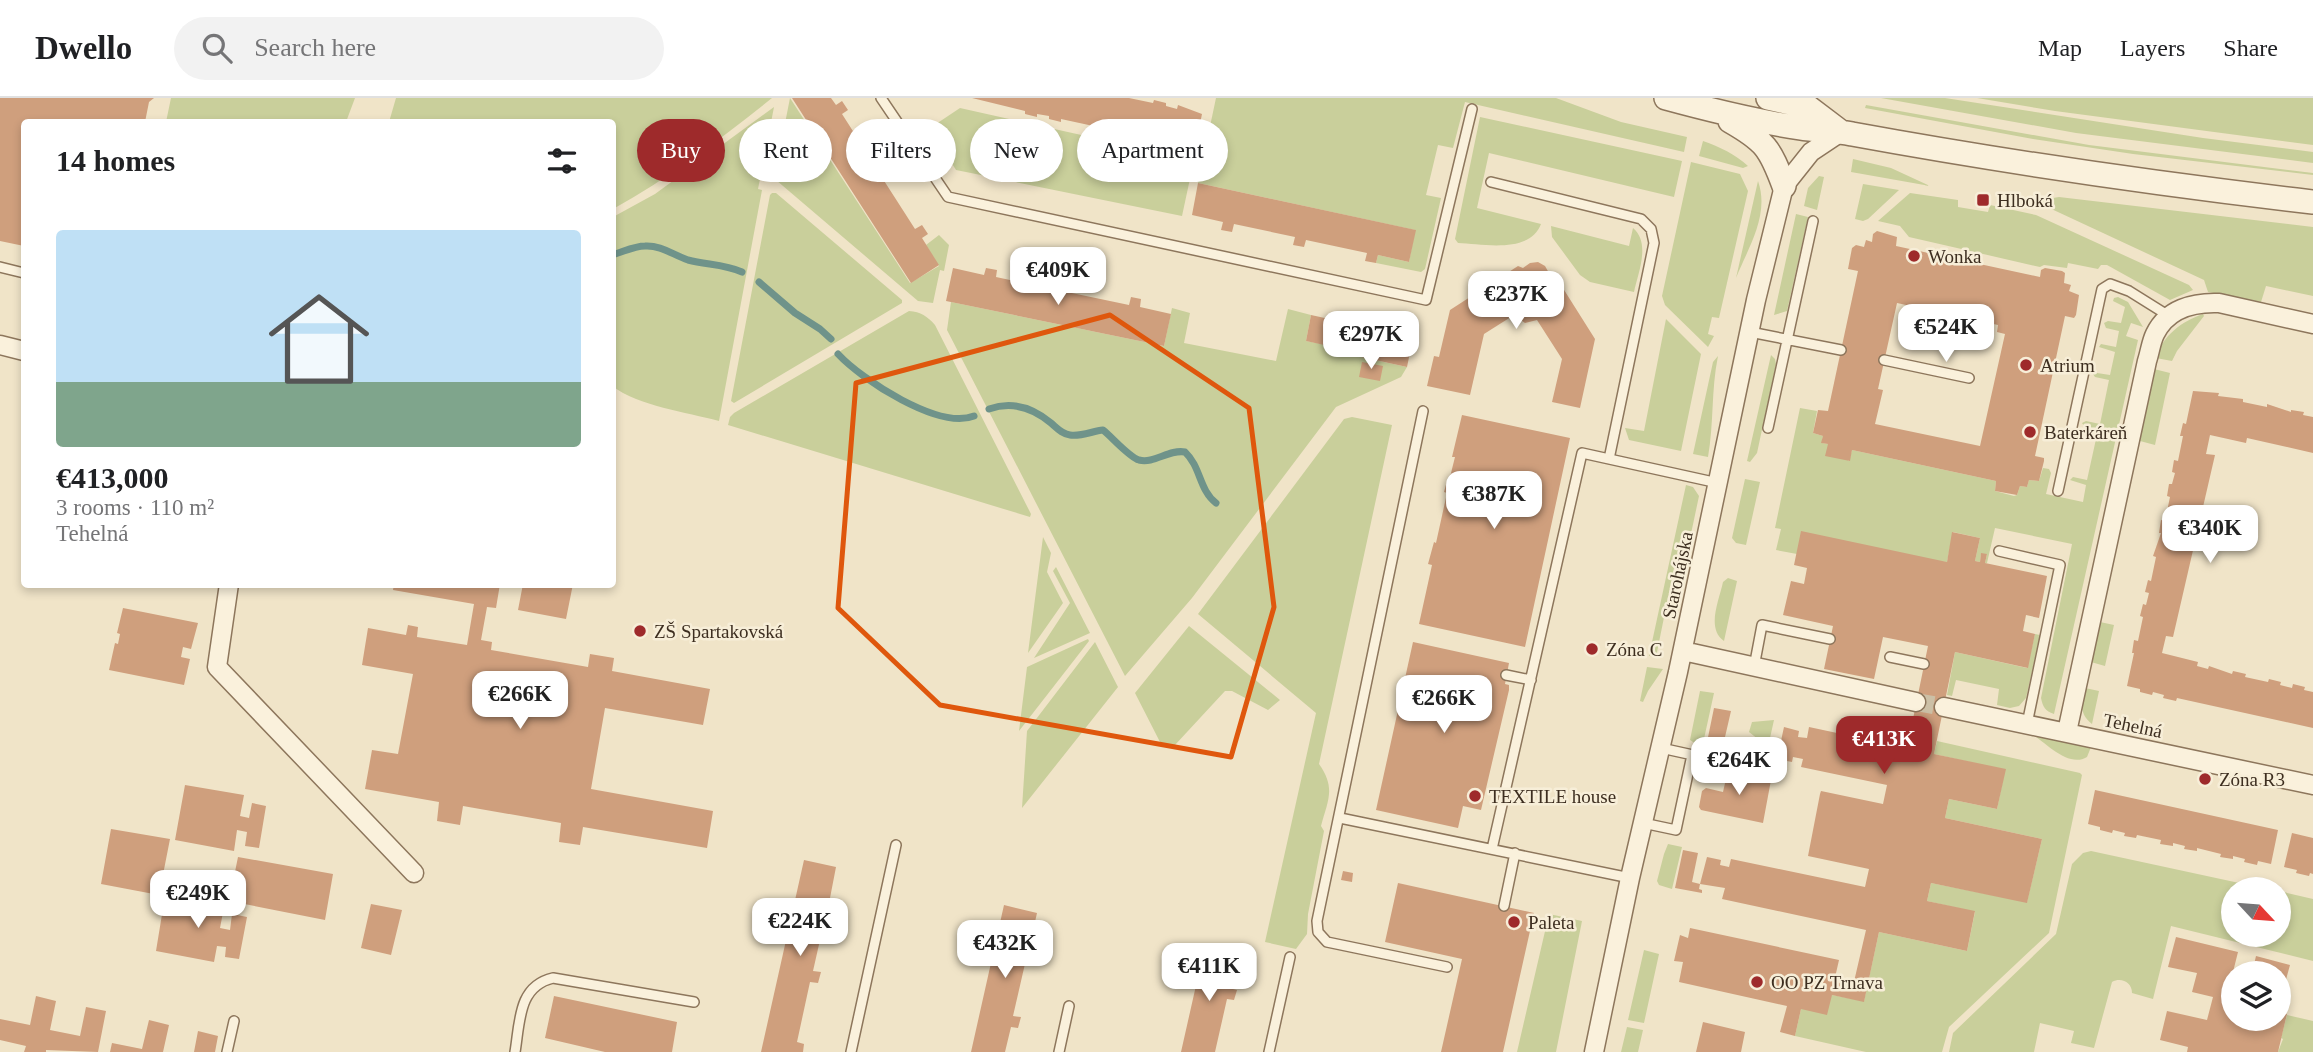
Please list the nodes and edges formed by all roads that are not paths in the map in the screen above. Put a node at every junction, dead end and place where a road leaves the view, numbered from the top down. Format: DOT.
graph roads {
  1 [pos="881,98"];
  2 [pos="1666,98"];
  3 [pos="1760,98"];
  4 [pos="1768,98"];
  5 [pos="1472,109"];
  6 [pos="1712,111"];
  7 [pos="1841,132"];
  8 [pos="1774,158"];
  9 [pos="1491,182"];
  10 [pos="1784,186"];
  11 [pos="2313,202"];
  12 [pos="1813,221"];
  13 [pos="0,267"];
  14 [pos="21,272"];
  15 [pos="2169,317"];
  16 [pos="2313,324"];
  17 [pos="1750,332"];
  18 [pos="1787,339"];
  19 [pos="0,345"];
  20 [pos="21,350"];
  21 [pos="1841,351"];
  22 [pos="1884,360"];
  23 [pos="1969,378"];
  24 [pos="1423,411"];
  25 [pos="1768,428"];
  26 [pos="1609,458"];
  27 [pos="1718,483"];
  28 [pos="2058,491"];
  29 [pos="1999,551"];
  30 [pos="228,588"];
  31 [pos="1830,639"];
  32 [pos="1683,651"];
  33 [pos="1890,657"];
  34 [pos="1924,664"];
  35 [pos="1754,667"];
  36 [pos="1506,675"];
  37 [pos="1531,680"];
  38 [pos="1916,702"];
  39 [pos="1944,707"];
  40 [pos="2027,724"];
  41 [pos="2067,733"];
  42 [pos="1661,748"];
  43 [pos="2313,785"];
  44 [pos="1340,818"];
  45 [pos="1643,822"];
  46 [pos="896,845"];
  47 [pos="1492,849"];
  48 [pos="1515,853"];
  49 [pos="414,873"];
  50 [pos="1630,878"];
  51 [pos="1504,906"];
  52 [pos="1290,957"];
  53 [pos="1447,968"];
  54 [pos="694,1002"];
  55 [pos="1069,1006"];
  56 [pos="234,1021"];
  57 [pos="227,1052"];
  58 [pos="515,1052"];
  59 [pos="851,1052"];
  60 [pos="1059,1052"];
  61 [pos="1269,1052"];
  62 [pos="1594,1052"];
  1 -- 5 [label="lane"];
  2 -- 6 [label="street"];
  3 -- 6 [label="street"];
  4 -- 7 [label="street"];
  6 -- 7 [label="street"];
  6 -- 8 [label="street"];
  7 -- 8 [label="street"];
  7 -- 10 [label="street, Starohájska"];
  7 -- 11 [label="street"];
  8 -- 10 [label="street"];
  9 -- 26 [label="lane"];
  10 -- 17 [label="street, Starohájska"];
  12 -- 18 [label="lane"];
  13 -- 14 [label="lane"];
  15 -- 16 [label="street"];
  15 -- 28 [label="lane"];
  15 -- 41 [label="street"];
  17 -- 18 [label="lane"];
  17 -- 27 [label="street, Starohájska"];
  18 -- 21 [label="lane"];
  18 -- 25 [label="lane"];
  19 -- 20 [label="street"];
  22 -- 23 [label="lane"];
  24 -- 44 [label="lane"];
  26 -- 27 [label="lane"];
  26 -- 37 [label="lane"];
  27 -- 32 [label="street, Starohájska"];
  29 -- 40 [label="lane"];
  30 -- 49 [label="street"];
  31 -- 35 [label="lane"];
  32 -- 35 [label="street"];
  32 -- 42 [label="street, Starohájska"];
  33 -- 34 [label="lane"];
  35 -- 38 [label="street"];
  36 -- 37 [label="lane"];
  37 -- 47 [label="lane"];
  39 -- 40 [label="street, Tehelná"];
  40 -- 41 [label="street, Tehelná"];
  41 -- 43 [label="street, Tehelná"];
  42 -- 45 [label="street, Starohájska"];
  42 -- 45 [label="lane"];
  44 -- 47 [label="lane"];
  44 -- 53 [label="lane"];
  45 -- 50 [label="street, Starohájska"];
  46 -- 59 [label="lane"];
  47 -- 48 [label="lane"];
  48 -- 50 [label="lane"];
  48 -- 51 [label="lane"];
  50 -- 62 [label="street, Starohájska"];
  52 -- 61 [label="lane"];
  54 -- 58 [label="lane"];
  55 -- 60 [label="lane"];
  56 -- 57 [label="lane"];
}
